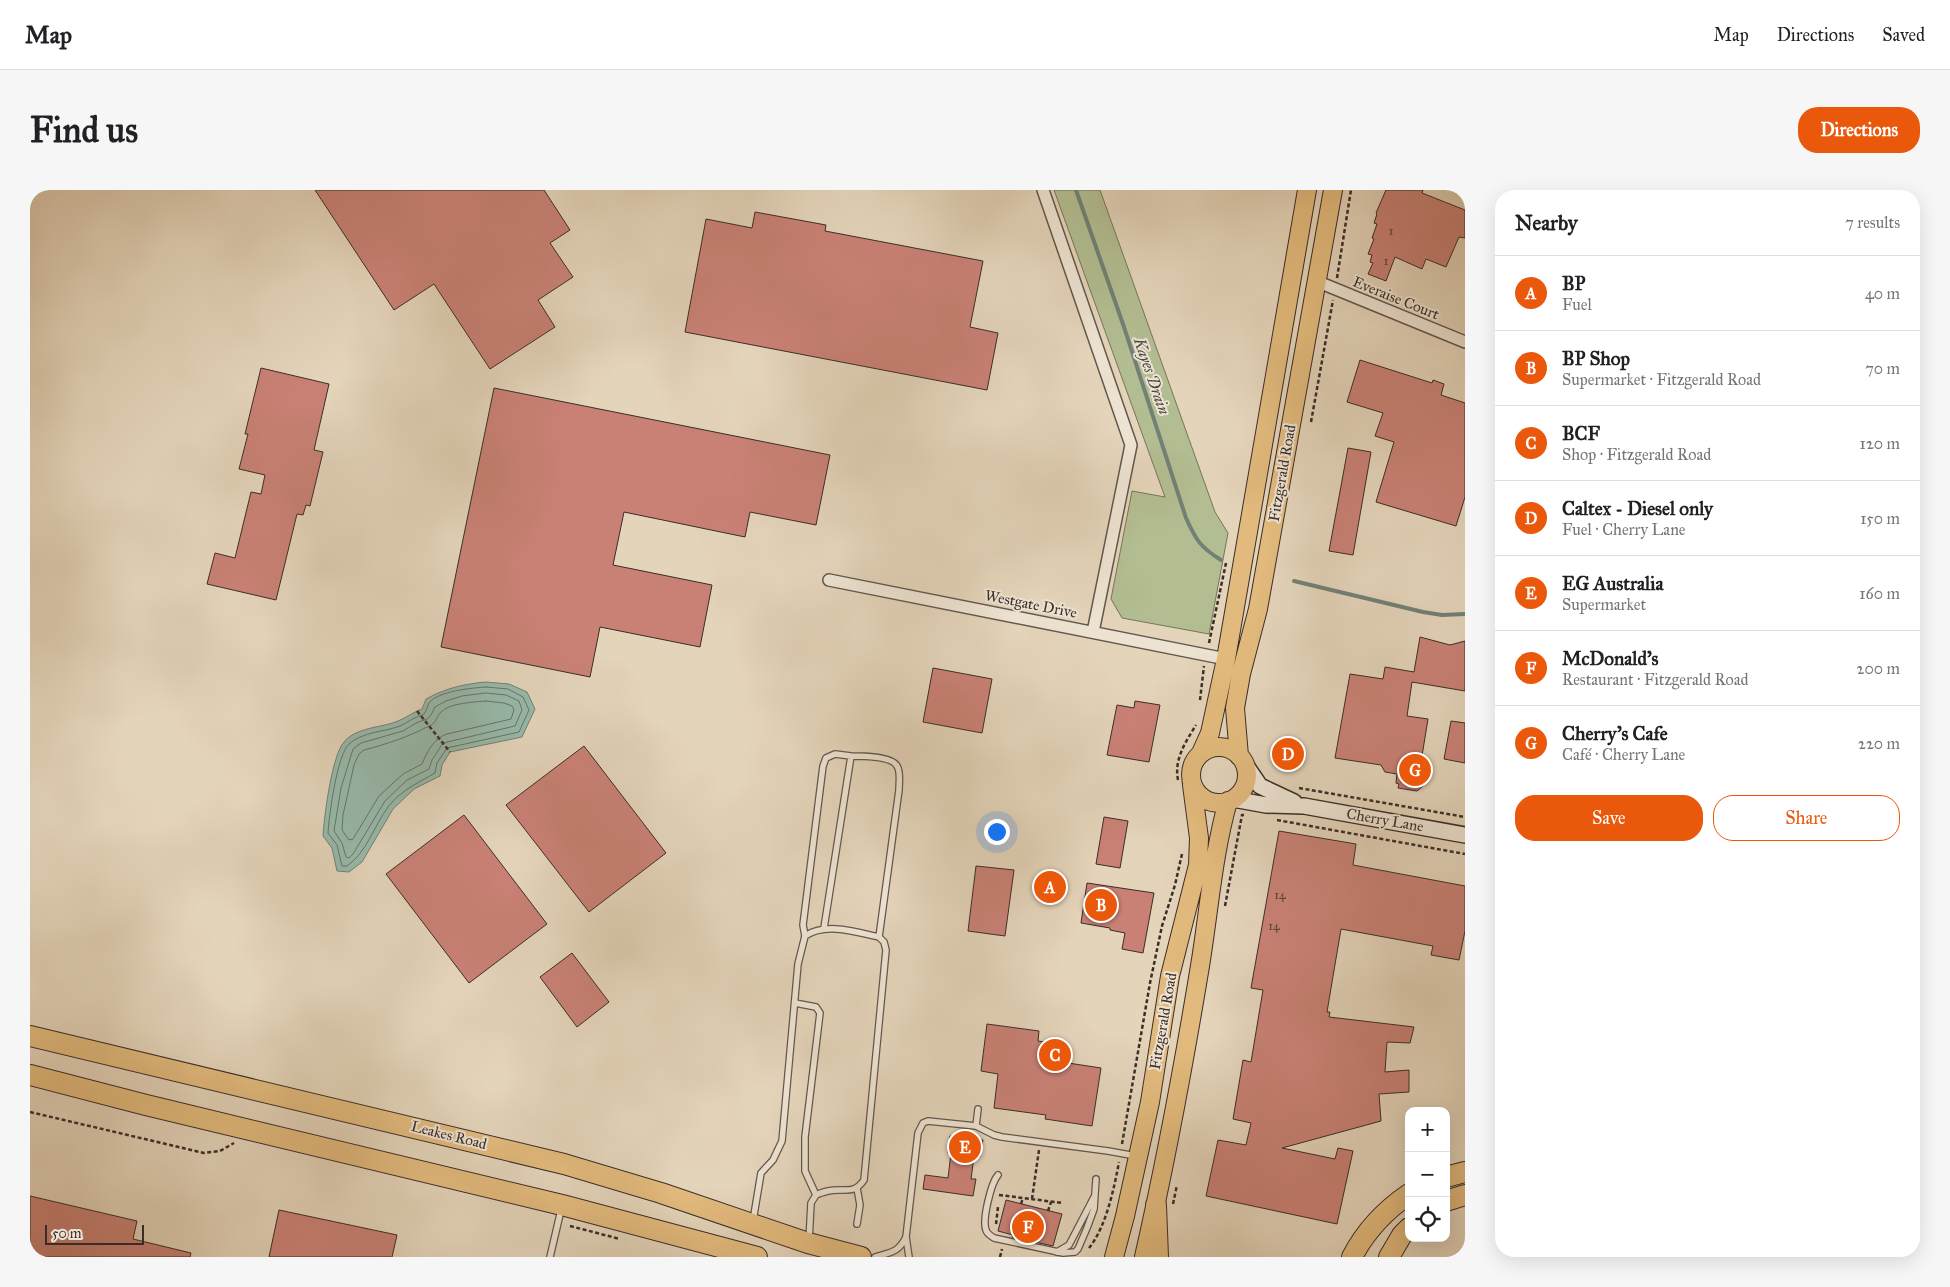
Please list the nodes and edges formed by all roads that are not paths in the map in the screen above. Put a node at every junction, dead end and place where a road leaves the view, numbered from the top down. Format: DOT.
graph roads {
  1 [pos="1043,190"];
  2 [pos="1307,190"];
  3 [pos="1333,190"];
  4 [pos="1316,281"];
  5 [pos="1465,342"];
  6 [pos="829,580"];
  7 [pos="1092,632"];
  8 [pos="1226,659"];
  9 [pos="1201,754"];
  10 [pos="851,756"];
  11 [pos="1241,758"];
  12 [pos="1192,785"];
  13 [pos="1230,800"];
  14 [pos="1304,806"];
  15 [pos="1465,835"];
  16 [pos="824,928"];
  17 [pos="805,936"];
  18 [pos="879,937"];
  19 [pos="795,1004"];
  20 [pos="30,1036"];
  21 [pos="30,1075"];
  22 [pos="59,1083"];
  23 [pos="30,1086"];
  24 [pos="978,1109"];
  25 [pos="976,1126"];
  26 [pos="1138,1156"];
  27 [pos="1465,1172"];
  28 [pos="998,1175"];
  29 [pos="1450,1176"];
  30 [pos="1096,1179"];
  31 [pos="857,1188"];
  32 [pos="1096,1190"];
  33 [pos="816,1195"];
  34 [pos="1465,1195"];
  35 [pos="1405,1197"];
  36 [pos="1450,1200"];
  37 [pos="562,1205"];
  38 [pos="1164,1205"];
  39 [pos="752,1223"];
  40 [pos="857,1224"];
  41 [pos="1405,1232"];
  42 [pos="906,1237"];
  43 [pos="808,1243"];
  44 [pos="1055,1252"];
  45 [pos="734,1254"];
  46 [pos="550,1257"];
  47 [pos="757,1257"];
  48 [pos="861,1257"];
  49 [pos="875,1257"];
  50 [pos="909,1257"];
  51 [pos="1114,1257"];
  52 [pos="1144,1257"];
  53 [pos="1158,1257"];
  54 [pos="1352,1257"];
  55 [pos="1389,1257"];
  1 -- 7 [label="street"];
  2 -- 8 [label="main road, Fitzgerald Road"];
  3 -- 4 [label="main road, Fitzgerald Road"];
  4 -- 5 [label="street, Everaise Court"];
  4 -- 11 [label="main road, Fitzgerald Road"];
  6 -- 7 [label="street, Westgate Drive"];
  7 -- 8 [label="street, Westgate Drive"];
  8 -- 9 [label="main road, Fitzgerald Road"];
  9 -- 11 [label="main road"];
  9 -- 12 [label="main road"];
  10 -- 16 [label="lane"];
  10 -- 17 [label="lane"];
  10 -- 18 [label="lane"];
  11 -- 13 [label="main road"];
  11 -- 14 [label="street, Cherry Lane"];
  12 -- 13 [label="main road"];
  12 -- 26 [label="main road, Fitzgerald Road"];
  13 -- 14 [label="street, Cherry Lane"];
  13 -- 38 [label="main road, Fitzgerald Road"];
  14 -- 15 [label="street, Cherry Lane"];
  16 -- 17 [label="lane"];
  16 -- 18 [label="lane"];
  17 -- 19 [label="lane"];
  18 -- 31 [label="lane"];
  19 -- 33 [label="lane"];
  19 -- 39 [label="lane"];
  20 -- 39 [label="highway, Leakes Road"];
  21 -- 22 [label="highway"];
  22 -- 23 [label="highway"];
  22 -- 37 [label="highway"];
  24 -- 25 [label="lane"];
  25 -- 26 [label="lane"];
  25 -- 42 [label="lane"];
  26 -- 51 [label="main road, Fitzgerald Road"];
  27 -- 29 [label="highway"];
  28 -- 44 [label="lane"];
  30 -- 32 [label="lane"];
  31 -- 33 [label="lane"];
  31 -- 40 [label="lane"];
  32 -- 44 [label="lane"];
  32 -- 44 [label="lane"];
  33 -- 43 [label="lane"];
  34 -- 36 [label="highway"];
  35 -- 54 [label="highway"];
  37 -- 45 [label="highway"];
  37 -- 46 [label="lane"];
  38 -- 52 [label="main road, Fitzgerald Road"];
  38 -- 53 [label="highway"];
  39 -- 43 [label="highway, Leakes Road"];
  41 -- 55 [label="highway"];
  42 -- 49 [label="lane"];
  42 -- 50 [label="lane"];
  43 -- 48 [label="highway, Leakes Road"];
  45 -- 47 [label="highway"];
}
